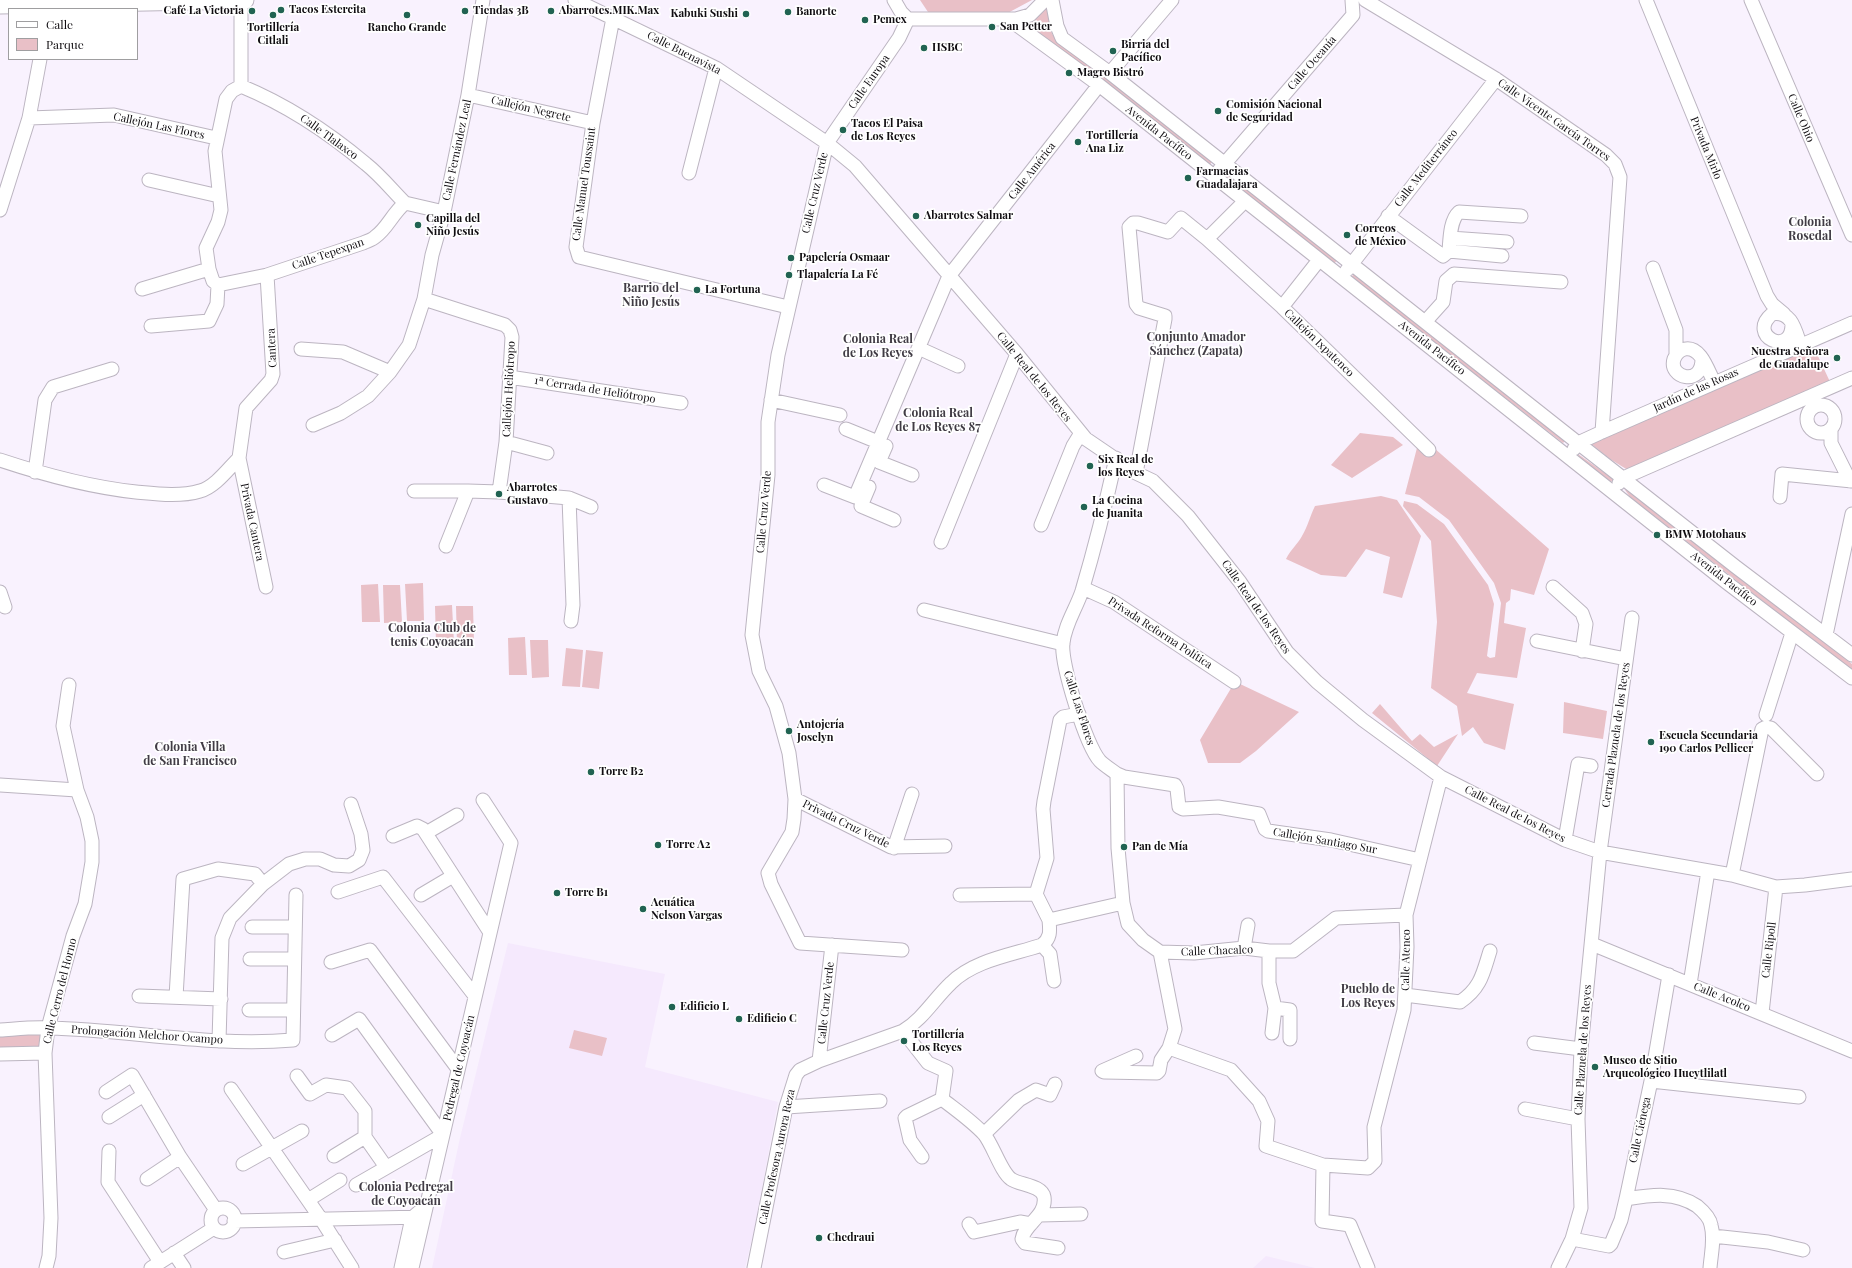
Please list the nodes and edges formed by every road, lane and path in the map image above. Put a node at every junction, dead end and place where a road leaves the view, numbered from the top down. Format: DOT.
graph roads {
  1 [pos="241,0"];
  2 [pos="245,0"];
  3 [pos="483,0"];
  4 [pos="575,0"];
  5 [pos="894,0"];
  6 [pos="1045,0"];
  7 [pos="1052,0"];
  8 [pos="1172,0"];
  9 [pos="1352,0"];
  10 [pos="1365,0"];
  11 [pos="1646,0"];
  12 [pos="1751,0"];
  13 [pos="0,5"];
  14 [pos="46,5"];
  15 [pos="612,18"];
  16 [pos="908,19"];
  17 [pos="1010,20"];
  18 [pos="40,60"];
  19 [pos="716,68"];
  20 [pos="1110,73"];
  21 [pos="1496,79"];
  22 [pos="1099,85"];
  23 [pos="241,86"];
  24 [pos="468,95"];
  25 [pos="29,118"];
  26 [pos="593,123"];
  27 [pos="216,138"];
  28 [pos="827,143"];
  29 [pos="1225,163"];
  30 [pos="689,173"];
  31 [pos="1214,176"];
  32 [pos="149,180"];
  33 [pos="219,196"];
  34 [pos="1245,201"];
  35 [pos="405,203"];
  36 [pos="0,210"];
  37 [pos="444,212"];
  38 [pos="1388,216"];
  39 [pos="1521,216"];
  40 [pos="1852,235"];
  41 [pos="1450,238"];
  42 [pos="1207,239"];
  43 [pos="1507,242"];
  44 [pos="1449,251"];
  45 [pos="1502,256"];
  46 [pos="1319,260"];
  47 [pos="1351,264"];
  48 [pos="1653,268"];
  49 [pos="209,269"];
  50 [pos="268,275"];
  51 [pos="949,276"];
  52 [pos="1341,277"];
  53 [pos="1561,282"];
  54 [pos="218,285"];
  55 [pos="960,288"];
  56 [pos="142,289"];
  57 [pos="1766,296"];
  58 [pos="424,299"];
  59 [pos="788,306"];
  60 [pos="1282,307"];
  61 [pos="1767,318"];
  62 [pos="1788,319"];
  63 [pos="1425,322"];
  64 [pos="1852,323"];
  65 [pos="152,326"];
  66 [pos="1676,330"];
  67 [pos="1766,336"];
  68 [pos="1800,344"];
  69 [pos="300,348"];
  70 [pos="925,351"];
  71 [pos="1017,354"];
  72 [pos="1676,354"];
  73 [pos="1698,354"];
  74 [pos="1774,356"];
  75 [pos="958,366"];
  76 [pos="112,369"];
  77 [pos="390,372"];
  78 [pos="1676,372"];
  79 [pos="509,377"];
  80 [pos="1852,378"];
  81 [pos="1714,382"];
  82 [pos="1821,391"];
  83 [pos="1687,394"];
  84 [pos="771,400"];
  85 [pos="1800,401"];
  86 [pos="681,403"];
  87 [pos="1827,406"];
  88 [pos="840,415"];
  89 [pos="1807,416"];
  90 [pos="313,425"];
  91 [pos="846,429"];
  92 [pos="1831,430"];
  93 [pos="1602,432"];
  94 [pos="1081,433"];
  95 [pos="1816,433"];
  96 [pos="506,442"];
  97 [pos="878,442"];
  98 [pos="1578,443"];
  99 [pos="1831,443"];
  100 [pos="1429,450"];
  101 [pos="547,453"];
  102 [pos="1568,456"];
  103 [pos="239,458"];
  104 [pos="1116,458"];
  105 [pos="0,460"];
  106 [pos="879,462"];
  107 [pos="35,472"];
  108 [pos="1136,473"];
  109 [pos="912,475"];
  110 [pos="1623,478"];
  111 [pos="1851,481"];
  112 [pos="824,485"];
  113 [pos="414,491"];
  114 [pos="468,491"];
  115 [pos="1613,491"];
  116 [pos="499,492"];
  117 [pos="1780,497"];
  118 [pos="569,498"];
  119 [pos="591,507"];
  120 [pos="1852,514"];
  121 [pos="894,520"];
  122 [pos="1041,525"];
  123 [pos="941,542"];
  124 [pos="446,546"];
  125 [pos="266,587"];
  126 [pos="1553,587"];
  127 [pos="1083,588"];
  128 [pos="0,592"];
  129 [pos="5,607"];
  130 [pos="924,610"];
  131 [pos="1632,618"];
  132 [pos="571,621"];
  133 [pos="1792,633"];
  134 [pos="1826,635"];
  135 [pos="1537,641"];
  136 [pos="1062,644"];
  137 [pos="1582,651"];
  138 [pos="1852,654"];
  139 [pos="1626,659"];
  140 [pos="1852,678"];
  141 [pos="1234,682"];
  142 [pos="69,685"];
  143 [pos="1079,714"];
  144 [pos="1766,715"];
  145 [pos="1590,766"];
  146 [pos="1117,774"];
  147 [pos="1817,774"];
  148 [pos="1441,777"];
  149 [pos="0,785"];
  150 [pos="77,790"];
  151 [pos="912,794"];
  152 [pos="795,799"];
  153 [pos="483,800"];
  154 [pos="351,804"];
  155 [pos="457,815"];
  156 [pos="426,833"];
  157 [pos="392,836"];
  158 [pos="1565,840"];
  159 [pos="945,846"];
  160 [pos="894,848"];
  161 [pos="1600,852"];
  162 [pos="1420,860"];
  163 [pos="1708,871"];
  164 [pos="1732,875"];
  165 [pos="453,876"];
  166 [pos="1852,879"];
  167 [pos="263,884"];
  168 [pos="1776,886"];
  169 [pos="338,892"];
  170 [pos="1036,894"];
  171 [pos="296,895"];
  172 [pos="421,895"];
  173 [pos="960,895"];
  174 [pos="1123,903"];
  175 [pos="1406,915"];
  176 [pos="1049,920"];
  177 [pos="1248,925"];
  178 [pos="252,927"];
  179 [pos="295,927"];
  180 [pos="490,931"];
  181 [pos="1592,944"];
  182 [pos="832,945"];
  183 [pos="1042,945"];
  184 [pos="1244,948"];
  185 [pos="902,950"];
  186 [pos="1269,951"];
  187 [pos="1490,951"];
  188 [pos="1160,952"];
  189 [pos="250,959"];
  190 [pos="294,959"];
  191 [pos="332,962"];
  192 [pos="1669,975"];
  193 [pos="1054,981"];
  194 [pos="1690,984"];
  195 [pos="1405,995"];
  196 [pos="139,996"];
  197 [pos="476,996"];
  198 [pos="176,997"];
  199 [pos="221,999"];
  200 [pos="1275,1008"];
  201 [pos="249,1010"];
  202 [pos="292,1010"];
  203 [pos="1762,1013"];
  204 [pos="48,1028"];
  205 [pos="0,1030"];
  206 [pos="903,1031"];
  207 [pos="1272,1033"];
  208 [pos="332,1035"];
  209 [pos="1290,1039"];
  210 [pos="219,1041"];
  211 [pos="1534,1044"];
  212 [pos="1169,1048"];
  213 [pos="1581,1049"];
  214 [pos="1852,1051"];
  215 [pos="45,1053"];
  216 [pos="0,1054"];
  217 [pos="1136,1056"];
  218 [pos="819,1061"];
  219 [pos="458,1069"];
  220 [pos="297,1076"];
  221 [pos="1650,1081"];
  222 [pos="1055,1084"];
  223 [pos="230,1089"];
  224 [pos="106,1092"];
  225 [pos="144,1094"];
  226 [pos="1799,1097"];
  227 [pos="942,1099"];
  228 [pos="880,1101"];
  229 [pos="786,1107"];
  230 [pos="1525,1109"];
  231 [pos="109,1117"];
  232 [pos="1578,1119"];
  233 [pos="302,1131"];
  234 [pos="984,1134"];
  235 [pos="443,1135"];
  236 [pos="365,1137"];
  237 [pos="271,1148"];
  238 [pos="109,1151"];
  239 [pos="334,1156"];
  240 [pos="180,1157"];
  241 [pos="922,1157"];
  242 [pos="243,1164"];
  243 [pos="1323,1165"];
  244 [pos="386,1167"];
  245 [pos="147,1179"];
  246 [pos="340,1180"];
  247 [pos="356,1185"];
  248 [pos="1626,1199"];
  249 [pos="308,1200"];
  250 [pos="216,1210"];
  251 [pos="1081,1214"];
  252 [pos="418,1217"];
  253 [pos="321,1219"];
  254 [pos="234,1221"];
  255 [pos="969,1224"];
  256 [pos="1031,1225"];
  257 [pos="214,1228"];
  258 [pos="1713,1236"];
  259 [pos="1572,1239"];
  260 [pos="335,1240"];
  261 [pos="1058,1248"];
  262 [pos="1803,1250"];
  263 [pos="284,1252"];
  264 [pos="174,1253"];
  265 [pos="155,1265"];
  266 [pos="46,1268"];
  267 [pos="184,1268"];
  268 [pos="352,1268"];
  269 [pos="401,1268"];
  270 [pos="412,1268"];
  271 [pos="754,1268"];
  272 [pos="1368,1268"];
  273 [pos="1558,1268"];
  274 [pos="1710,1268"];
  1 -- 2 [label="main road"];
  1 -- 14 [label="main road"];
  1 -- 23 [label="street"];
  3 -- 24 [label="street, Calle Fernández Leal"];
  4 -- 15 [label="street, Calle Buenavista"];
  5 -- 16 [label="street"];
  6 -- 17 [label="street"];
  7 -- 20 [label="street, Avenida Pacífico"];
  8 -- 20 [label="street"];
  9 -- 29 [label="street, Calle Oceanía"];
  10 -- 21 [label="street, Calle Vicente García Torres"];
  11 -- 57 [label="street, Privada Mirlo"];
  12 -- 40 [label="street, Calle Ohio"];
  13 -- 14 [label="main road"];
  15 -- 19 [label="street, Calle Buenavista"];
  15 -- 26 [label="street, Calle Manuel Toussaint"];
  16 -- 17 [label="street"];
  16 -- 28 [label="street, Calle Europa"];
  17 -- 22 [label="street, Avenida Pacífico"];
  18 -- 25 [label="street"];
  19 -- 28 [label="street, Calle Buenavista"];
  19 -- 30 [label="street"];
  20 -- 29 [label="street, Avenida Pacífico"];
  21 -- 38 [label="street, Calle Mediterráneo"];
  21 -- 93 [label="street, Calle Vicente García Torres"];
  22 -- 31 [label="street, Avenida Pacífico"];
  22 -- 51 [label="street, Calle América"];
  23 -- 27 [label="street"];
  23 -- 35 [label="street, Calle Tlalaxco"];
  24 -- 26 [label="street, Callejón Negrete"];
  24 -- 37 [label="street, Calle Fernández Leal"];
  25 -- 27 [label="street, Callejón Las Flores"];
  25 -- 36 [label="street"];
  26 -- 59 [label="street, Calle Manuel Toussaint"];
  27 -- 33 [label="street"];
  28 -- 51 [label="street, Calle Real de los Reyes"];
  28 -- 59 [label="street, Calle Cruz Verde"];
  29 -- 31 [label="street, Calle Oceanía"];
  29 -- 47 [label="street, Avenida Pacífico"];
  31 -- 34 [label="street, Avenida Pacífico"];
  32 -- 33 [label="street"];
  33 -- 49 [label="street"];
  34 -- 42 [label="street"];
  34 -- 46 [label="street, Avenida Pacífico"];
  35 -- 37 [label="street"];
  35 -- 50 [label="street, Calle Tepexpan"];
  37 -- 58 [label="street, Calle Fernández Leal"];
  38 -- 44 [label="street"];
  38 -- 47 [label="street, Calle Mediterráneo"];
  39 -- 41 [label="street"];
  41 -- 43 [label="street"];
  41 -- 44 [label="street"];
  42 -- 60 [label="street, Callejón Ixpatenco"];
  42 -- 108 [label="street, Callejón Ixpatenco"];
  44 -- 45 [label="street"];
  46 -- 52 [label="street, Avenida Pacífico"];
  46 -- 60 [label="street"];
  47 -- 52 [label="street, Calle Mediterráneo"];
  47 -- 63 [label="street, Avenida Pacífico"];
  48 -- 66 [label="street"];
  49 -- 54 [label="street"];
  49 -- 56 [label="street"];
  50 -- 54 [label="street, Calle Tepexpan"];
  50 -- 103 [label="street, Cantera"];
  51 -- 55 [label="street, Calle Real de los Reyes"];
  51 -- 97 [label="street, Calle América"];
  52 -- 102 [label="street, Avenida Pacífico"];
  53 -- 63 [label="street"];
  54 -- 65 [label="street"];
  55 -- 70 [label="street"];
  55 -- 71 [label="street, Calle Real de los Reyes"];
  57 -- 61 [label="street, Privada Mirlo"];
  57 -- 62 [label="street, Privada Mirlo"];
  58 -- 77 [label="street, Calle Fernández Leal"];
  58 -- 79 [label="street, Callejón Heliótropo"];
  59 -- 84 [label="street, Calle Cruz Verde"];
  60 -- 100 [label="street, Callejón Ixpatenco"];
  61 -- 62 [label="street"];
  61 -- 67 [label="street"];
  62 -- 67 [label="street"];
  62 -- 68 [label="street, Privada Mirlo"];
  63 -- 98 [label="street, Avenida Pacífico"];
  64 -- 68 [label="street, Jardín de las Rosas"];
  66 -- 72 [label="street"];
  66 -- 73 [label="street"];
  67 -- 74 [label="street"];
  68 -- 74 [label="street, Jardín de las Rosas"];
  69 -- 77 [label="street"];
  70 -- 75 [label="street"];
  70 -- 106 [label="street"];
  71 -- 94 [label="street, Calle Real de los Reyes"];
  71 -- 123 [label="street"];
  72 -- 73 [label="street"];
  72 -- 78 [label="street"];
  73 -- 78 [label="street"];
  73 -- 81 [label="street"];
  74 -- 81 [label="street, Jardín de las Rosas"];
  76 -- 107 [label="street"];
  77 -- 90 [label="street, Calle Fernández Leal"];
  78 -- 83 [label="street"];
  79 -- 86 [label="street, 1ª Cerrada de Heliótropo"];
  79 -- 96 [label="street, Callejón Heliótropo"];
  80 -- 82 [label="street"];
  81 -- 83 [label="street, Jardín de las Rosas"];
  82 -- 85 [label="street"];
  82 -- 87 [label="street"];
  83 -- 93 [label="street, Jardín de las Rosas"];
  84 -- 88 [label="street"];
  84 -- 152 [label="street, Calle Cruz Verde"];
  85 -- 89 [label="street"];
  85 -- 110 [label="street"];
  87 -- 89 [label="street"];
  87 -- 92 [label="street"];
  89 -- 95 [label="street"];
  91 -- 97 [label="street"];
  92 -- 95 [label="street"];
  92 -- 99 [label="street"];
  93 -- 98 [label="street, Jardín de las Rosas"];
  94 -- 104 [label="street, Calle Real de los Reyes"];
  94 -- 122 [label="street"];
  95 -- 99 [label="street"];
  96 -- 101 [label="street"];
  96 -- 116 [label="street, Callejón Heliótropo"];
  97 -- 112 [label="street, Calle América"];
  98 -- 102 [label="street, Jardín de las Rosas"];
  98 -- 110 [label="street, Avenida Pacífico"];
  99 -- 111 [label="street"];
  102 -- 115 [label="street, Avenida Pacífico"];
  103 -- 107 [label="street"];
  103 -- 125 [label="street, Privada Cantera"];
  104 -- 108 [label="street, Calle Real de los Reyes"];
  104 -- 127 [label="street, Calle Las Flores"];
  105 -- 107 [label="street"];
  106 -- 109 [label="street"];
  106 -- 121 [label="street"];
  108 -- 148 [label="street, Calle Real de los Reyes"];
  110 -- 115 [label="street"];
  110 -- 134 [label="street, Avenida Pacífico"];
  111 -- 117 [label="street"];
  113 -- 114 [label="street"];
  114 -- 116 [label="street"];
  114 -- 124 [label="street"];
  115 -- 133 [label="street, Avenida Pacífico"];
  116 -- 118 [label="street"];
  118 -- 119 [label="street"];
  118 -- 132 [label="street"];
  120 -- 134 [label="street"];
  126 -- 137 [label="street"];
  127 -- 136 [label="street, Calle Las Flores"];
  127 -- 141 [label="street, Privada Reforma Política"];
  128 -- 129 [label="street"];
  130 -- 136 [label="street"];
  131 -- 139 [label="street, Cerrada Plazuela de los Reyes"];
  133 -- 140 [label="street, Avenida Pacífico"];
  133 -- 144 [label="street"];
  134 -- 138 [label="street, Avenida Pacífico"];
  135 -- 137 [label="street"];
  136 -- 143 [label="street, Calle Las Flores"];
  137 -- 139 [label="street"];
  139 -- 161 [label="street, Cerrada Plazuela de los Reyes"];
  142 -- 150 [label="street, Calle Cerro del Horno"];
  143 -- 146 [label="street, Calle Las Flores"];
  143 -- 170 [label="street"];
  145 -- 158 [label="street"];
  146 -- 162 [label="street, Callejón Santiago Sur"];
  146 -- 174 [label="street"];
  147 -- 164 [label="street"];
  148 -- 158 [label="street, Calle Real de los Reyes"];
  148 -- 162 [label="street, Calle Atenco"];
  149 -- 150 [label="street"];
  150 -- 204 [label="street, Calle Cerro del Horno"];
  151 -- 160 [label="street"];
  152 -- 160 [label="street, Privada Cruz Verde"];
  152 -- 182 [label="street, Calle Cruz Verde"];
  153 -- 180 [label="street, Pedregal de Coyoacán"];
  154 -- 167 [label="street"];
  155 -- 156 [label="street"];
  156 -- 157 [label="street"];
  156 -- 165 [label="street"];
  158 -- 161 [label="street, Calle Real de los Reyes"];
  159 -- 160 [label="street, Privada Cruz Verde"];
  161 -- 163 [label="street, Calle Real de los Reyes"];
  161 -- 181 [label="street, Calle Plazuela de los Reyes"];
  162 -- 175 [label="street, Calle Atenco"];
  163 -- 164 [label="street, Calle Real de los Reyes"];
  163 -- 194 [label="street"];
  164 -- 168 [label="street, Calle Real de los Reyes"];
  165 -- 172 [label="street"];
  165 -- 180 [label="street"];
  166 -- 168 [label="street, Calle Real de los Reyes"];
  167 -- 198 [label="street"];
  167 -- 199 [label="street"];
  168 -- 203 [label="street, Calle Ripoll"];
  169 -- 197 [label="street"];
  170 -- 173 [label="street"];
  170 -- 176 [label="street"];
  171 -- 179 [label="street"];
  174 -- 176 [label="street"];
  174 -- 188 [label="street"];
  175 -- 186 [label="street, Calle Chacalco"];
  175 -- 195 [label="street, Calle Atenco"];
  176 -- 183 [label="street"];
  177 -- 184 [label="street"];
  178 -- 179 [label="street"];
  179 -- 190 [label="street"];
  180 -- 197 [label="street, Pedregal de Coyoacán"];
  181 -- 192 [label="street, Calle Acolco"];
  181 -- 213 [label="street, Calle Plazuela de los Reyes"];
  182 -- 185 [label="street"];
  182 -- 218 [label="street, Calle Cruz Verde"];
  183 -- 193 [label="street"];
  183 -- 206 [label="street, Calle Profesora Aurora Reza"];
  184 -- 186 [label="street, Calle Chacalco"];
  184 -- 188 [label="street, Calle Chacalco"];
  186 -- 200 [label="street"];
  187 -- 195 [label="street"];
  188 -- 212 [label="street"];
  189 -- 190 [label="street"];
  190 -- 202 [label="street"];
  191 -- 219 [label="street"];
  192 -- 194 [label="street, Calle Acolco"];
  192 -- 221 [label="street, Calle Ciénega"];
  194 -- 203 [label="street, Calle Acolco"];
  195 -- 243 [label="street, Calle Atenco"];
  196 -- 198 [label="street"];
  197 -- 219 [label="street, Pedregal de Coyoacán"];
  198 -- 199 [label="street"];
  199 -- 210 [label="street"];
  200 -- 207 [label="street"];
  200 -- 209 [label="street"];
  201 -- 202 [label="street"];
  202 -- 210 [label="street, Prolongación Melchor Ocampo"];
  203 -- 214 [label="street, Calle Acolco"];
  204 -- 205 [label="street, Prolongación Melchor Ocampo"];
  204 -- 210 [label="street, Prolongación Melchor Ocampo"];
  204 -- 215 [label="street, Calle Cerro del Horno"];
  206 -- 218 [label="street, Calle Profesora Aurora Reza"];
  206 -- 227 [label="street"];
  208 -- 235 [label="street"];
  211 -- 213 [label="street"];
  212 -- 217 [label="street"];
  212 -- 243 [label="street"];
  213 -- 232 [label="street, Calle Plazuela de los Reyes"];
  215 -- 216 [label="street"];
  215 -- 266 [label="street, Calle Cerro del Horno"];
  218 -- 229 [label="street, Calle Profesora Aurora Reza"];
  219 -- 235 [label="street, Pedregal de Coyoacán"];
  220 -- 236 [label="street"];
  221 -- 226 [label="street"];
  221 -- 248 [label="street, Calle Ciénega"];
  222 -- 234 [label="street"];
  223 -- 237 [label="street"];
  224 -- 225 [label="street"];
  225 -- 231 [label="street"];
  225 -- 240 [label="street"];
  227 -- 234 [label="street"];
  227 -- 241 [label="street"];
  228 -- 229 [label="street"];
  229 -- 271 [label="street, Calle Profesora Aurora Reza"];
  230 -- 232 [label="street"];
  232 -- 259 [label="street, Calle Plazuela de los Reyes"];
  233 -- 237 [label="street"];
  234 -- 256 [label="street"];
  235 -- 244 [label="street"];
  235 -- 252 [label="street, Pedregal de Coyoacán"];
  236 -- 239 [label="street"];
  236 -- 244 [label="street"];
  237 -- 242 [label="street"];
  237 -- 249 [label="street"];
  238 -- 265 [label="street"];
  240 -- 245 [label="street"];
  240 -- 250 [label="street"];
  243 -- 272 [label="street"];
  244 -- 247 [label="street"];
  246 -- 249 [label="street"];
  248 -- 258 [label="street"];
  248 -- 259 [label="street, Calle Ciénega"];
  249 -- 253 [label="street"];
  250 -- 254 [label="street"];
  250 -- 257 [label="street"];
  251 -- 256 [label="street"];
  252 -- 253 [label="street"];
  252 -- 269 [label="street, Pedregal de Coyoacán"];
  252 -- 270 [label="street, Pedregal de Coyoacán"];
  253 -- 254 [label="street"];
  253 -- 260 [label="street"];
  254 -- 257 [label="street"];
  255 -- 256 [label="street"];
  256 -- 261 [label="street"];
  257 -- 264 [label="street"];
  258 -- 262 [label="street"];
  258 -- 274 [label="street"];
  259 -- 273 [label="street, Calle Plazuela de los Reyes"];
  260 -- 263 [label="street"];
  260 -- 268 [label="street"];
  264 -- 265 [label="street"];
  264 -- 267 [label="street"];
}
